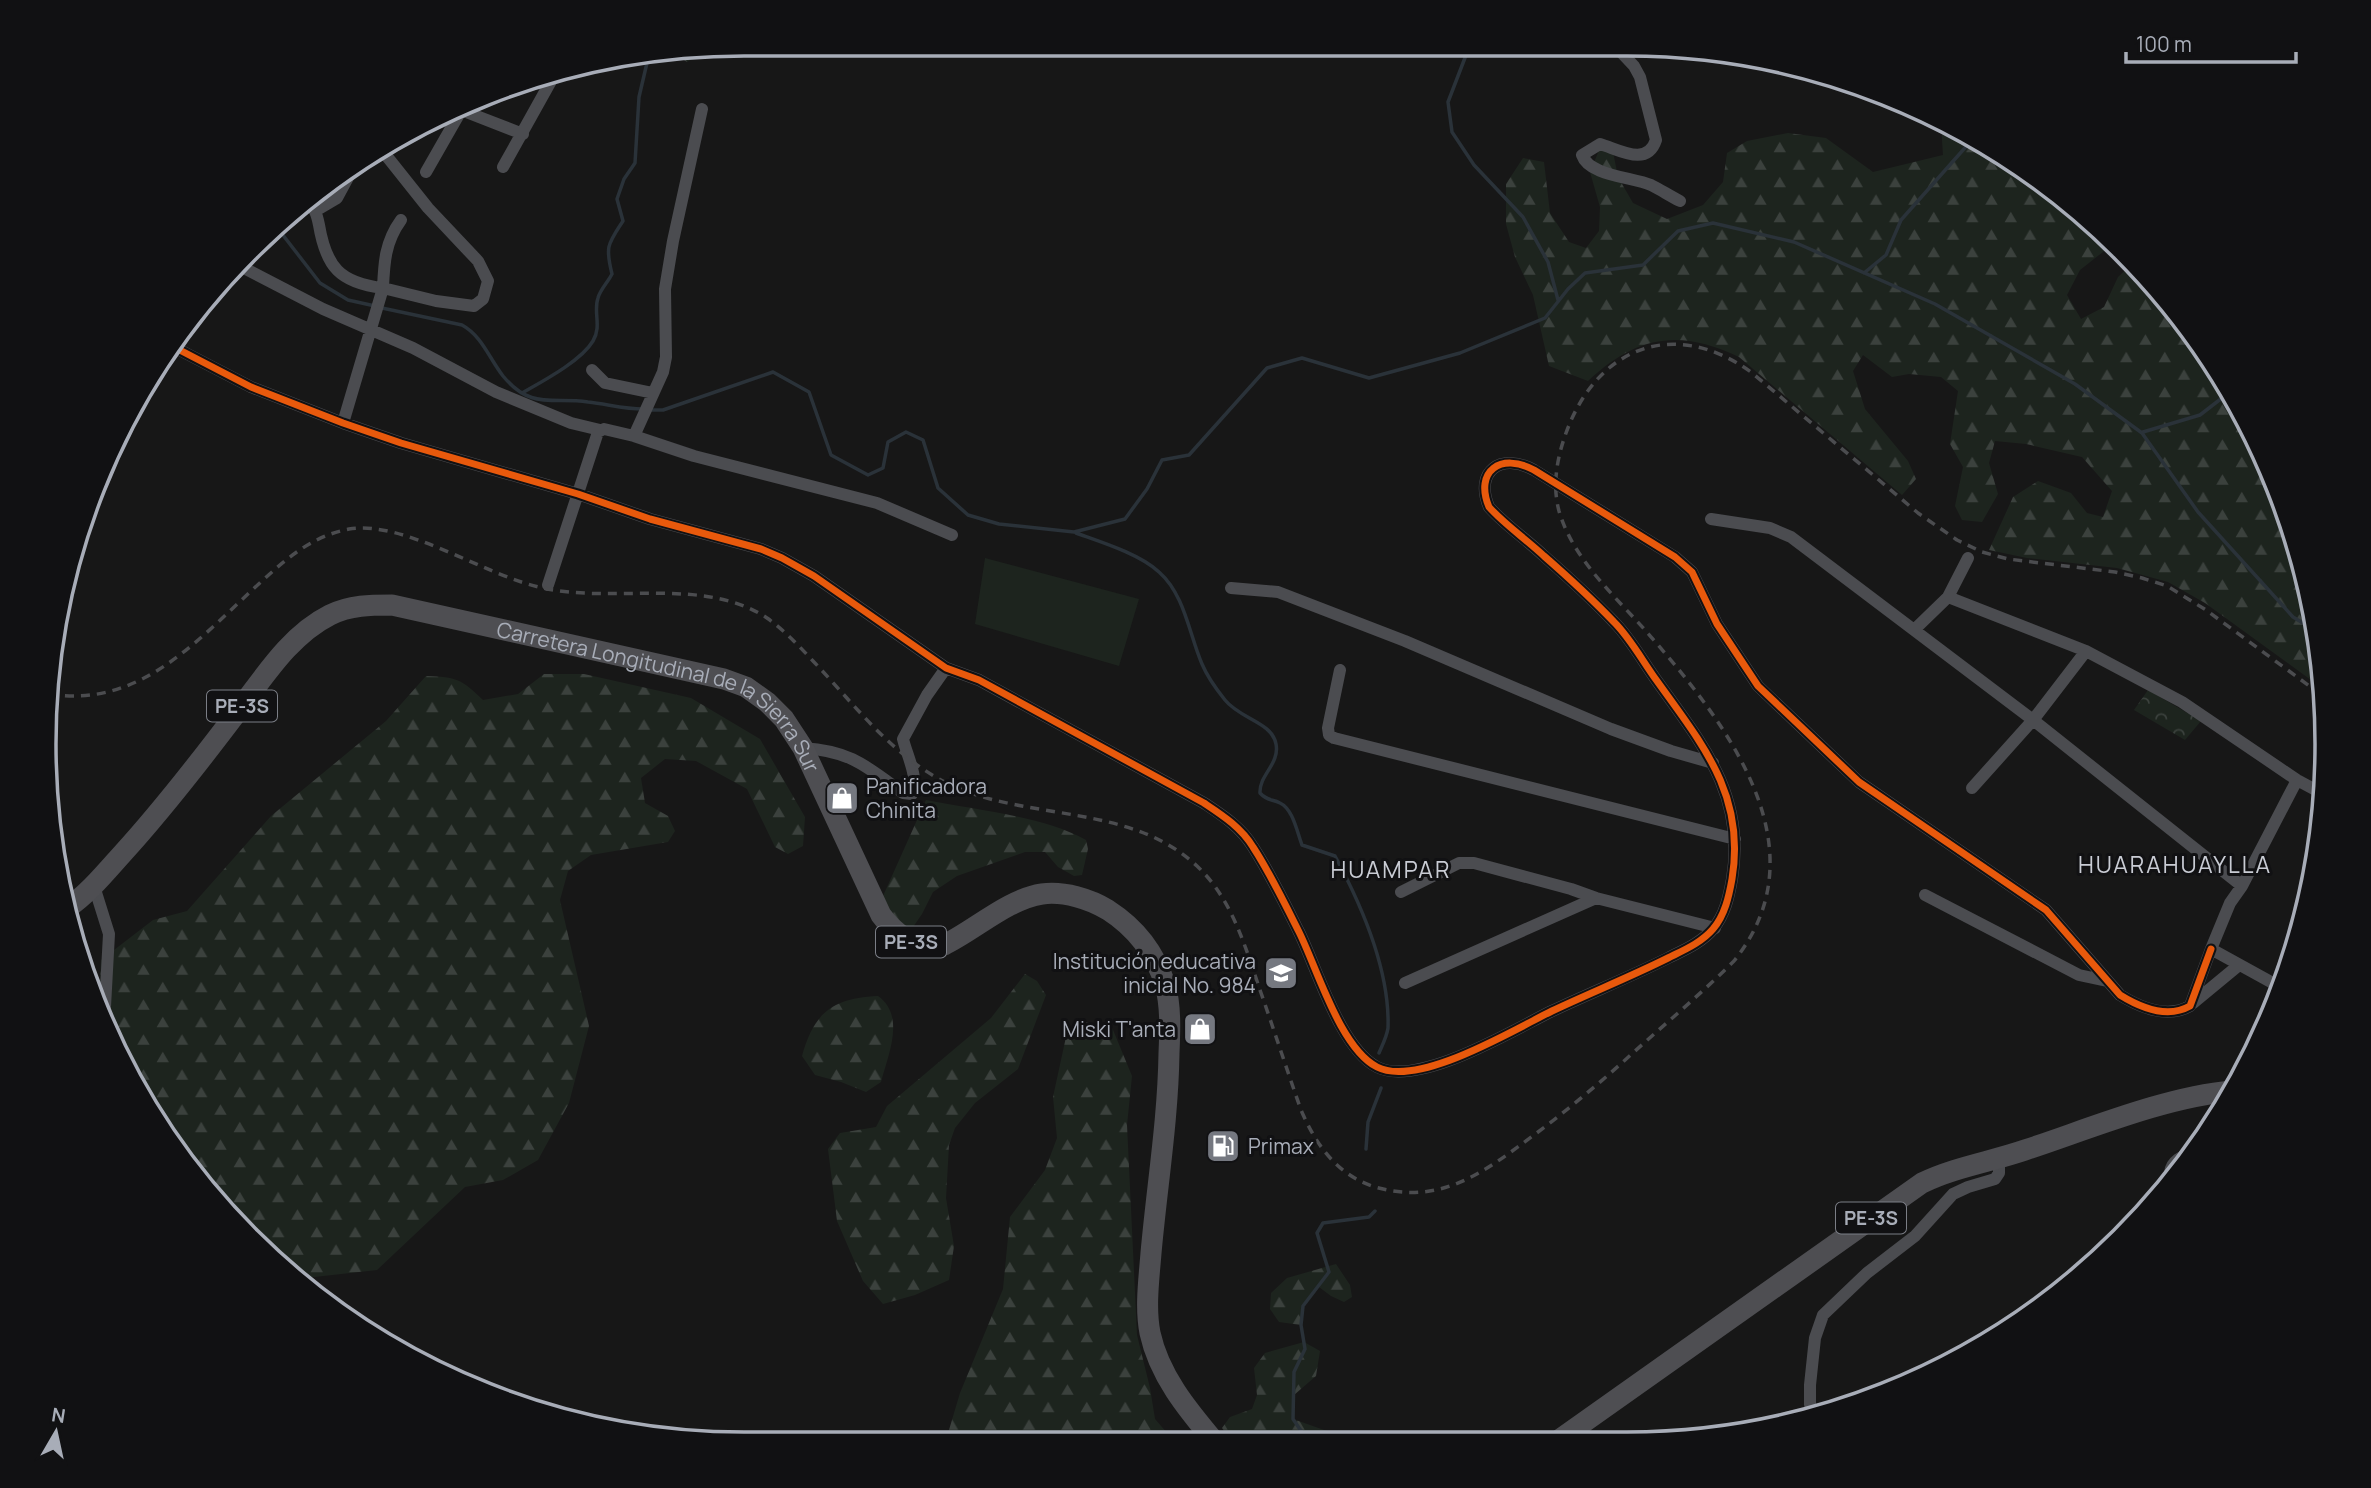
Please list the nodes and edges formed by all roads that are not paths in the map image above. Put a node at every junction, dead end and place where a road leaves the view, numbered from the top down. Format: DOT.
graph roads {
  1 [pos="1625,56"];
  2 [pos="549,84"];
  3 [pos="702,109"];
  4 [pos="470,113"];
  5 [pos="457,119"];
  6 [pos="523,134"];
  7 [pos="387,156"];
  8 [pos="503,167"];
  9 [pos="426,172"];
  10 [pos="344,184"];
  11 [pos="1680,201"];
  12 [pos="318,204"];
  13 [pos="312,209"];
  14 [pos="401,220"];
  15 [pos="247,270"];
  16 [pos="383,288"];
  17 [pos="371,330"];
  18 [pos="180,350"];
  19 [pos="592,370"];
  20 [pos="651,396"];
  21 [pos="343,423"];
  22 [pos="600,430"];
  23 [pos="636,430"];
  24 [pos="578,494"];
  25 [pos="1711,519"];
  26 [pos="952,535"];
  27 [pos="1968,558"];
  28 [pos="548,586"];
  29 [pos="1231,589"];
  30 [pos="1948,597"];
  31 [pos="1914,630"];
  32 [pos="2086,650"];
  33 [pos="946,668"];
  34 [pos="1340,670"];
  35 [pos="2033,720"];
  36 [pos="803,748"];
  37 [pos="1713,763"];
  38 [pos="2297,780"];
  39 [pos="1972,788"];
  40 [pos="2314,789"];
  41 [pos="1735,839"];
  42 [pos="94,886"];
  43 [pos="2242,886"];
  44 [pos="1401,892"];
  45 [pos="1925,895"];
  46 [pos="1596,898"];
  47 [pos="74,902"];
  48 [pos="1715,928"];
  49 [pos="2211,949"];
  50 [pos="2239,965"];
  51 [pos="2107,981"];
  52 [pos="1405,983"];
  53 [pos="2272,983"];
  54 [pos="106,1001"];
  55 [pos="2190,1006"];
  56 [pos="2220,1093"];
  57 [pos="1999,1159"];
  58 [pos="1811,1407"];
  59 [pos="1206,1432"];
  60 [pos="1570,1432"];
  1 -- 11 [label="street"];
  2 -- 6 [label="street"];
  3 -- 20 [label="street"];
  4 -- 6 [label="street"];
  5 -- 9 [label="street"];
  6 -- 8 [label="street"];
  7 -- 16 [label="street"];
  10 -- 12 [label="street"];
  13 -- 16 [label="street"];
  14 -- 16 [label="street"];
  15 -- 17 [label="street"];
  16 -- 17 [label="street"];
  17 -- 21 [label="street"];
  17 -- 22 [label="street"];
  18 -- 21 [label="street"];
  19 -- 20 [label="street"];
  20 -- 23 [label="street"];
  21 -- 24 [label="street"];
  22 -- 23 [label="street"];
  22 -- 24 [label="street"];
  23 -- 26 [label="street"];
  24 -- 28 [label="street"];
  24 -- 33 [label="street"];
  25 -- 31 [label="street"];
  27 -- 30 [label="street"];
  29 -- 37 [label="street"];
  30 -- 31 [label="street"];
  30 -- 32 [label="street"];
  31 -- 35 [label="street"];
  32 -- 35 [label="street"];
  32 -- 38 [label="street"];
  33 -- 36 [label="street"];
  33 -- 48 [label="street"];
  34 -- 41 [label="street"];
  35 -- 39 [label="street"];
  35 -- 43 [label="street"];
  36 -- 42 [label="highway, Carretera Longitudinal de la Sierra Sur / PE-3S"];
  36 -- 59 [label="highway, Carretera Longitudinal de la Sierra Sur / PE-3S"];
  37 -- 41 [label="street"];
  37 -- 51 [label="street"];
  38 -- 40 [label="street"];
  38 -- 43 [label="street"];
  41 -- 48 [label="street"];
  42 -- 47 [label="highway, Carretera Longitudinal de la Sierra Sur / PE-3S"];
  42 -- 54 [label="street"];
  43 -- 49 [label="street"];
  44 -- 46 [label="street"];
  45 -- 51 [label="street"];
  46 -- 48 [label="street"];
  46 -- 52 [label="street"];
  49 -- 50 [label="street"];
  49 -- 55 [label="street"];
  50 -- 53 [label="street"];
  50 -- 55 [label="street"];
  51 -- 55 [label="street"];
  56 -- 57 [label="highway, PE-3S"];
  57 -- 58 [label="street"];
  57 -- 60 [label="highway, PE-3S"];
}
